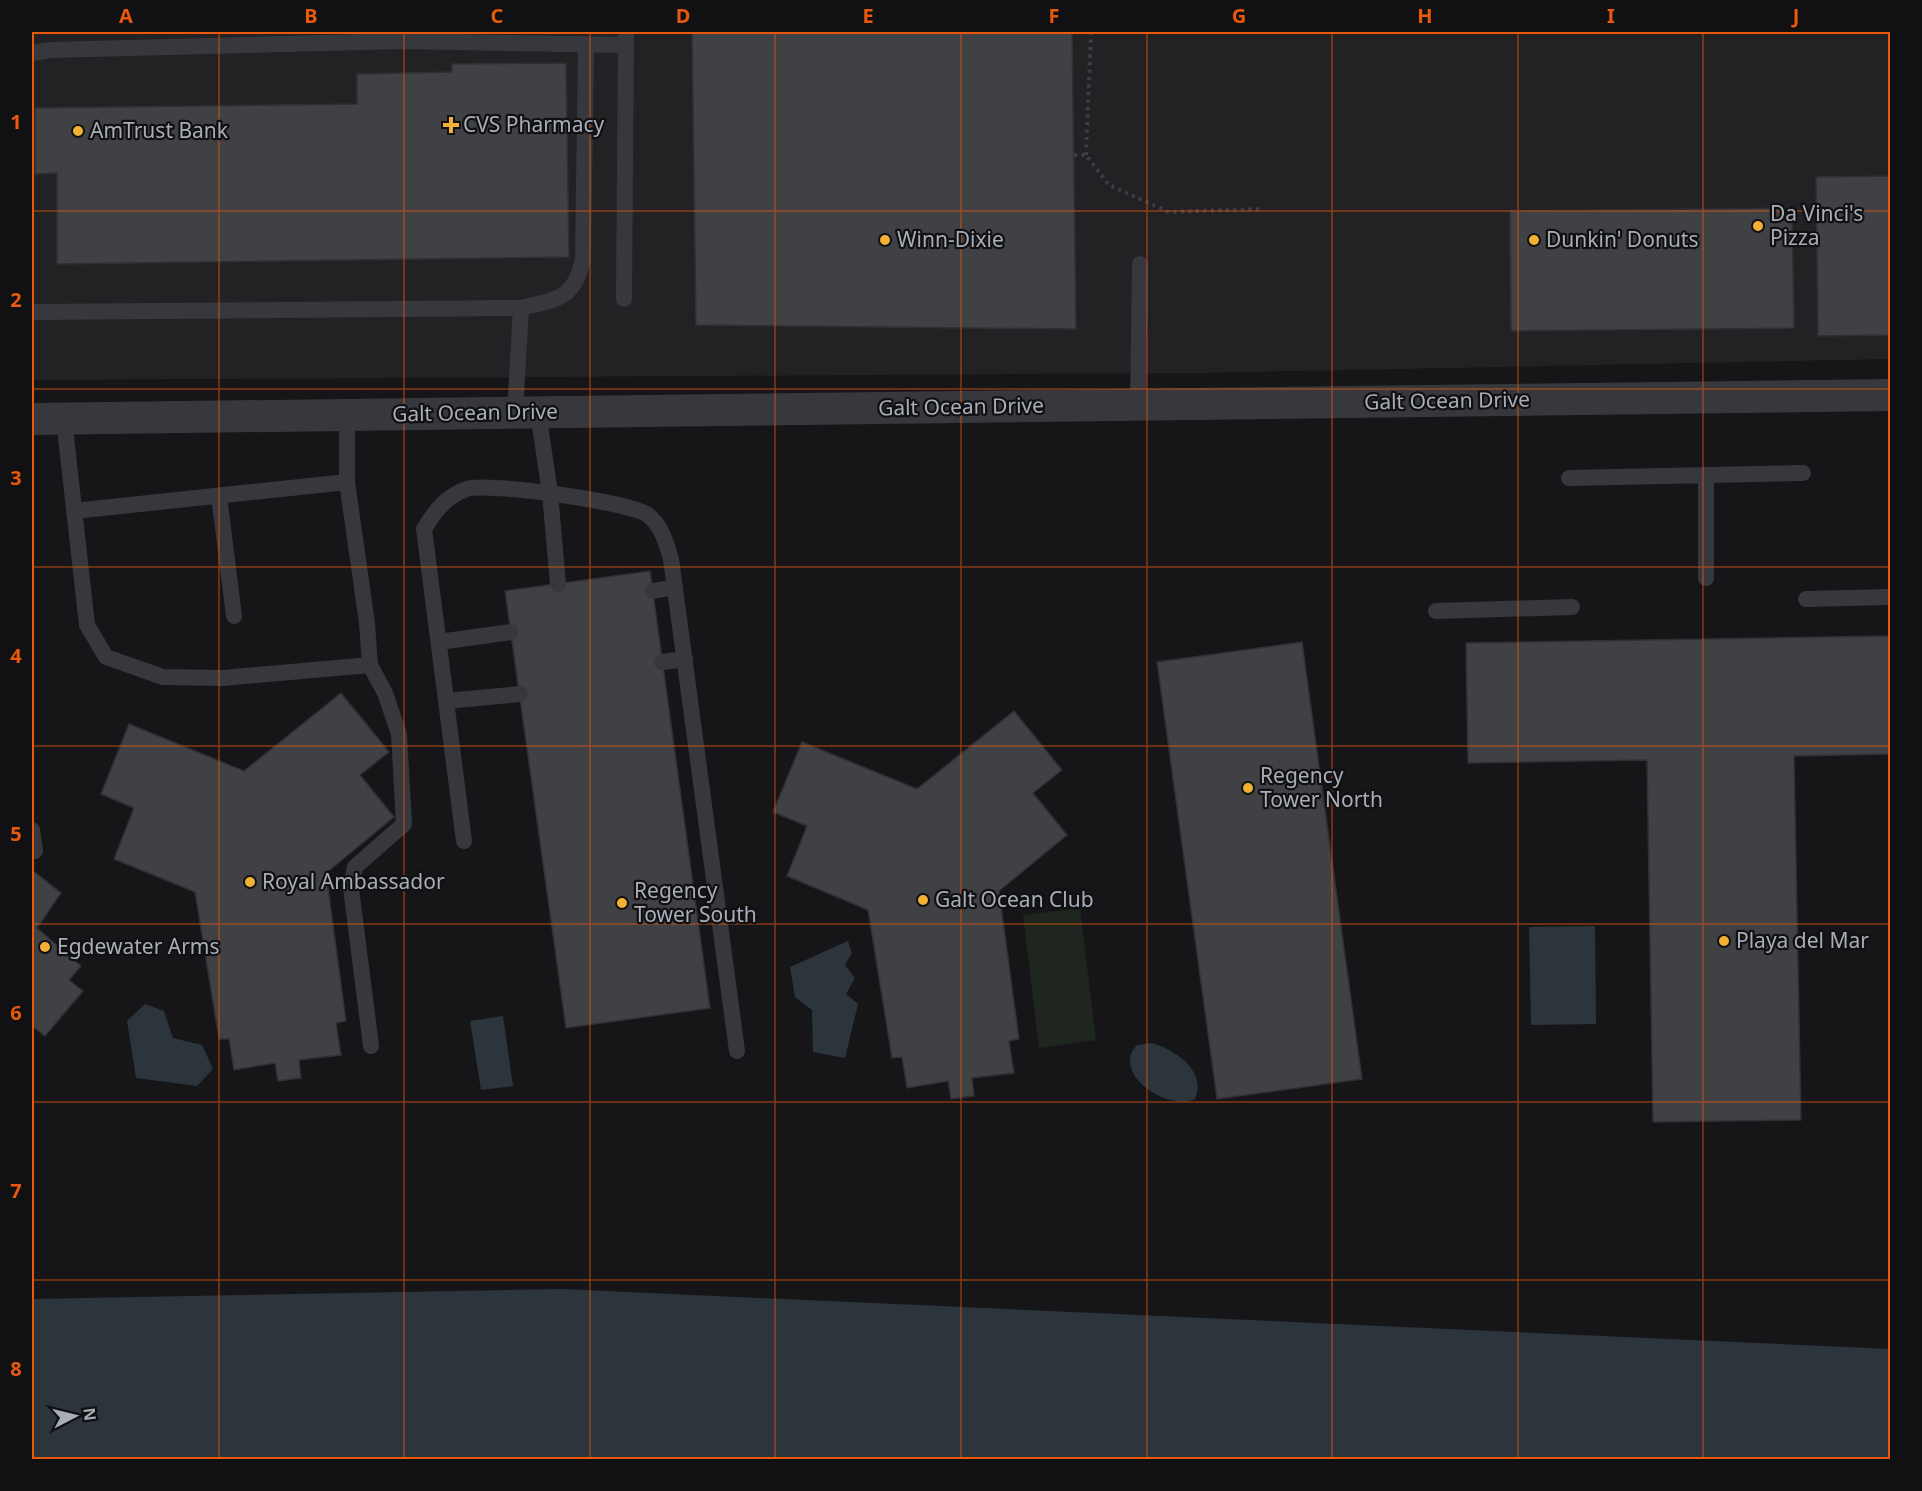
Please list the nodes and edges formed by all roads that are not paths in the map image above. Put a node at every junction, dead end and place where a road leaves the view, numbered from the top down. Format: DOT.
graph roads {
  1 [pos="403,36"];
  2 [pos="626,38"];
  3 [pos="586,45"];
  4 [pos="32,53"];
  5 [pos="1140,264"];
  6 [pos="624,299"];
  7 [pos="521,308"];
  8 [pos="32,312"];
  9 [pos="1890,395"];
  10 [pos="1138,405"];
  11 [pos="526,412"];
  12 [pos="347,415"];
  13 [pos="32,416"];
  14 [pos="64,419"];
  15 [pos="1803,473"];
  16 [pos="1706,475"];
  17 [pos="1569,478"];
  18 [pos="347,482"];
  19 [pos="550,493"];
  20 [pos="219,496"];
  21 [pos="74,511"];
  22 [pos="1706,579"];
  23 [pos="558,584"];
  24 [pos="675,587"];
  25 [pos="653,591"];
  26 [pos="1890,597"];
  27 [pos="1806,599"];
  28 [pos="1572,607"];
  29 [pos="1436,610"];
  30 [pos="234,616"];
  31 [pos="511,632"];
  32 [pos="439,642"];
  33 [pos="685,659"];
  34 [pos="662,662"];
  35 [pos="370,665"];
  36 [pos="520,694"];
  37 [pos="446,701"];
  38 [pos="32,830"];
  39 [pos="464,841"];
  40 [pos="35,851"];
  41 [pos="370,1046"];
  42 [pos="737,1051"];
  1 -- 3 [label="lane"];
  1 -- 4 [label="lane"];
  2 -- 3 [label="lane"];
  2 -- 6 [label="lane"];
  3 -- 7 [label="lane"];
  5 -- 10 [label="lane"];
  7 -- 8 [label="lane"];
  7 -- 11 [label="lane"];
  9 -- 10 [label="street, Galt Ocean Drive"];
  10 -- 11 [label="street, Galt Ocean Drive"];
  11 -- 12 [label="street, Galt Ocean Drive"];
  11 -- 19 [label="lane"];
  12 -- 14 [label="street, Galt Ocean Drive"];
  12 -- 18 [label="lane"];
  13 -- 14 [label="street, Galt Ocean Drive"];
  14 -- 21 [label="lane"];
  15 -- 16 [label="lane"];
  16 -- 17 [label="lane"];
  16 -- 22 [label="lane"];
  18 -- 20 [label="lane"];
  18 -- 35 [label="lane"];
  19 -- 23 [label="lane"];
  19 -- 24 [label="lane"];
  19 -- 32 [label="lane"];
  20 -- 21 [label="lane"];
  20 -- 30 [label="lane"];
  21 -- 35 [label="lane"];
  24 -- 25 [label="lane"];
  24 -- 33 [label="lane"];
  26 -- 27 [label="lane"];
  28 -- 29 [label="lane"];
  31 -- 32 [label="lane"];
  32 -- 37 [label="lane"];
  33 -- 34 [label="lane"];
  33 -- 42 [label="lane"];
  35 -- 41 [label="lane"];
  36 -- 37 [label="lane"];
  37 -- 39 [label="lane"];
  38 -- 40 [label="lane"];
}
